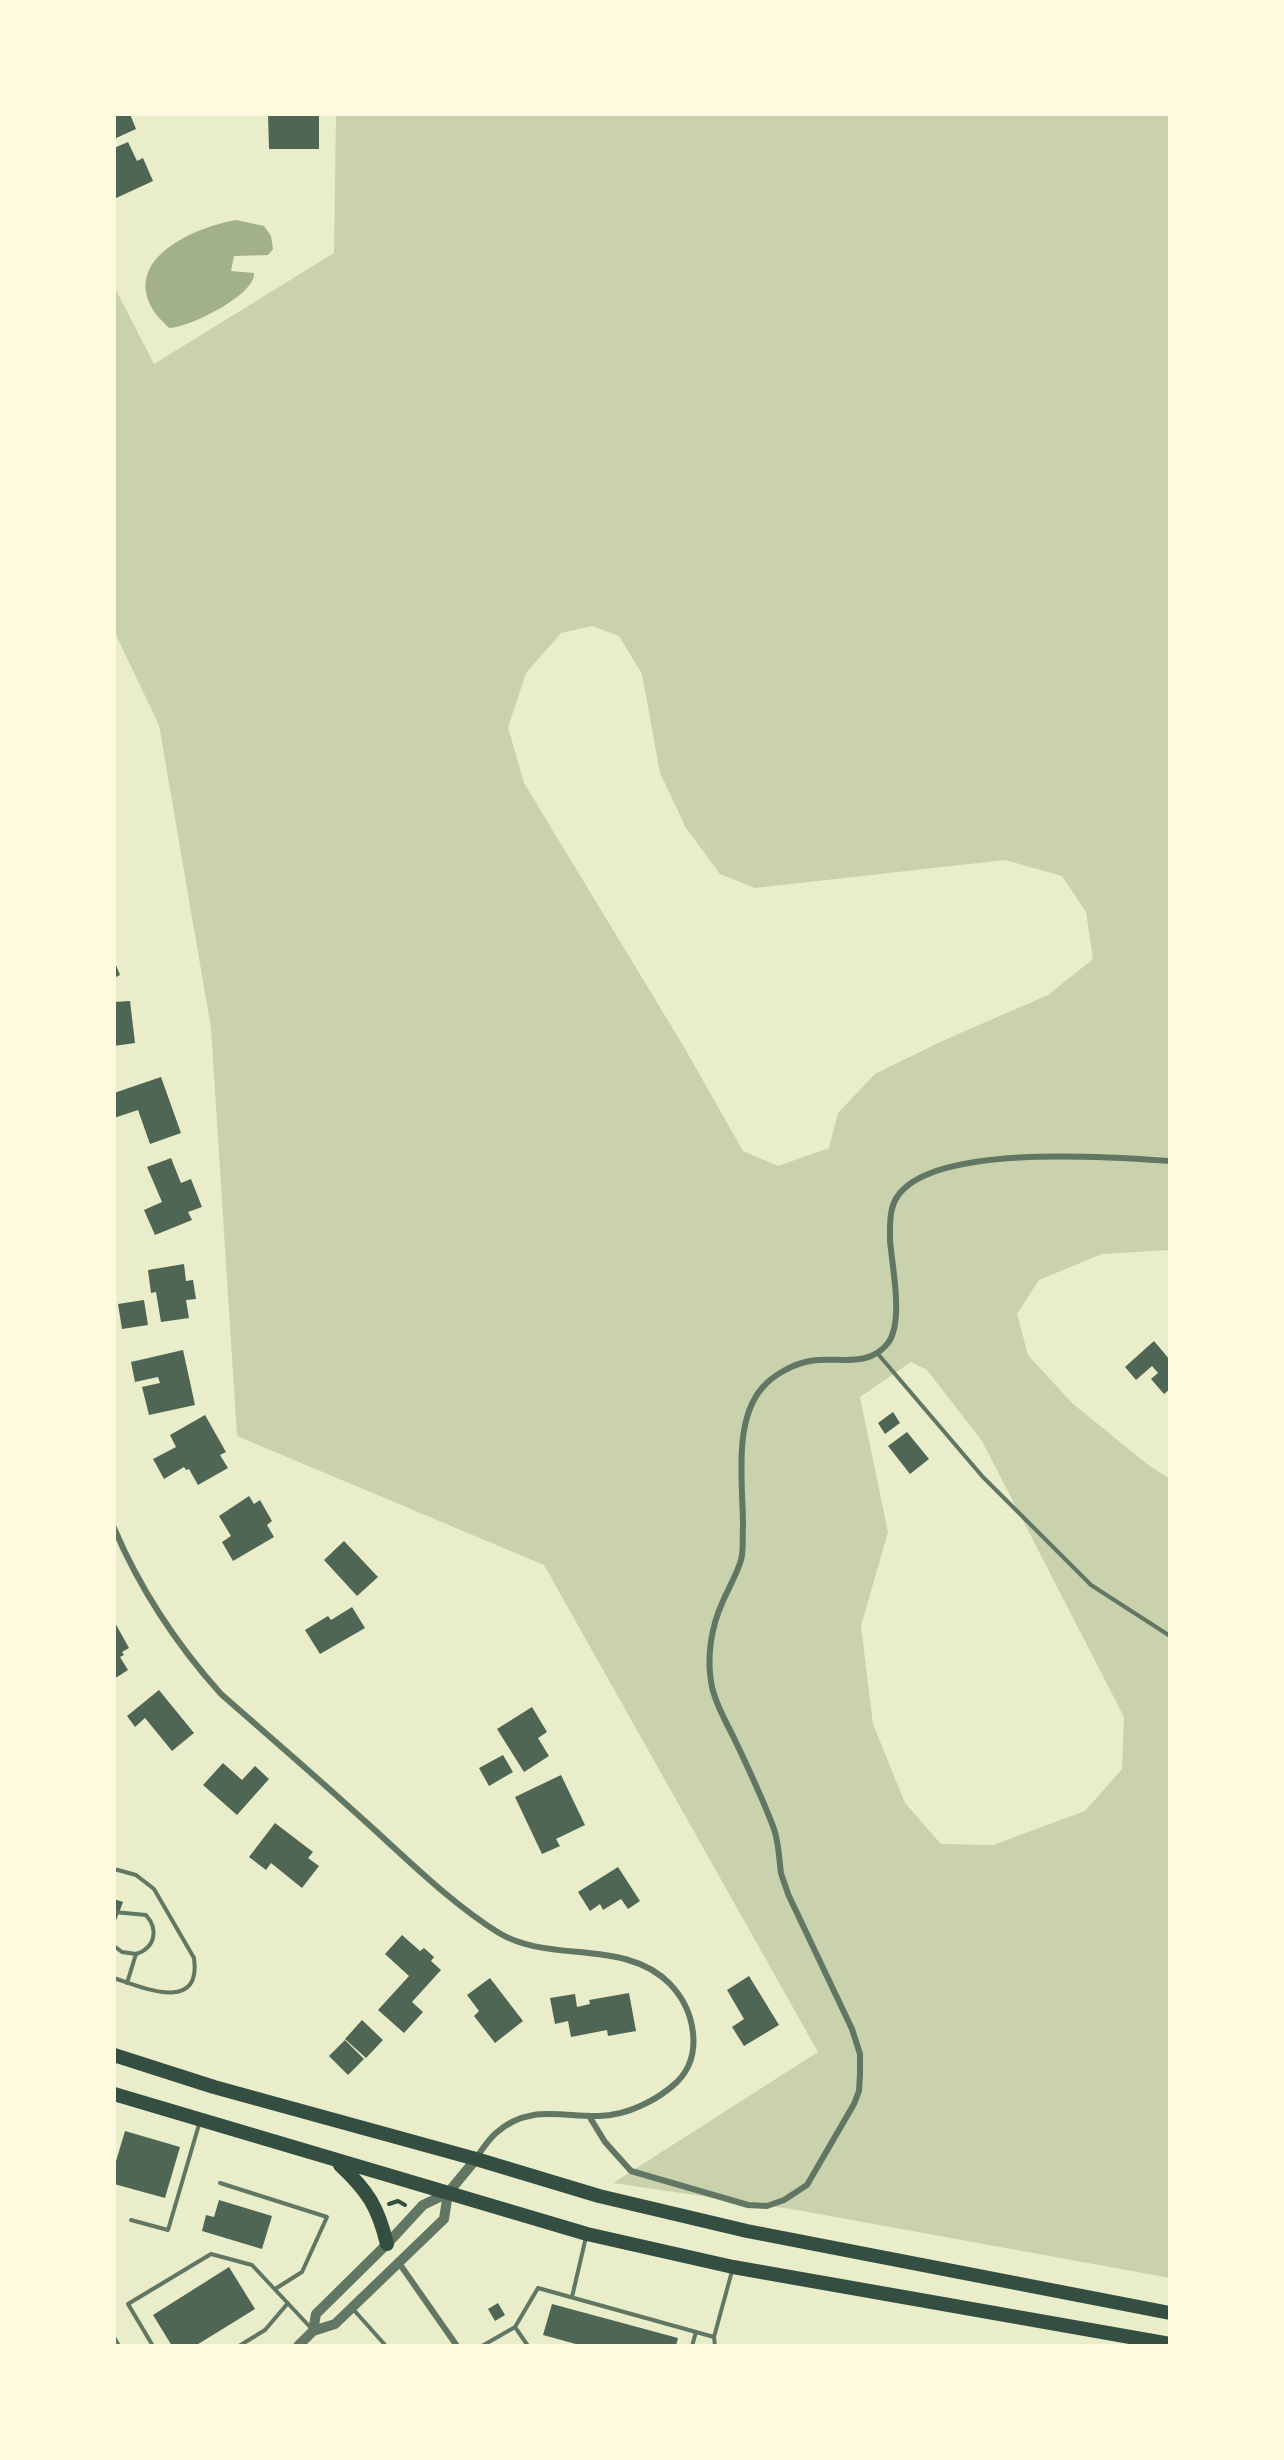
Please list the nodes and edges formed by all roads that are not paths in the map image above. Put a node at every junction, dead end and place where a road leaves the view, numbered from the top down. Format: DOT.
graph roads {
  1 [pos="1170,1161"];
  2 [pos="878,1354"];
  3 [pos="114,1528"];
  4 [pos="1170,1636"];
  5 [pos="115,1868"];
  6 [pos="114,1912"];
  7 [pos="114,1946"];
  8 [pos="136,1954"];
  9 [pos="114,1978"];
  10 [pos="127,1983"];
  11 [pos="114,2055"];
  12 [pos="114,2094"];
  13 [pos="589,2116"];
  14 [pos="200,2120"];
  15 [pos="476,2159"];
  16 [pos="336,2162"];
  17 [pos="220,2183"];
  18 [pos="448,2193"];
  19 [pos="131,2220"];
  20 [pos="587,2234"];
  21 [pos="387,2244"];
  22 [pos="399,2263"];
  23 [pos="733,2267"];
  24 [pos="275,2289"];
  25 [pos="572,2297"];
  26 [pos="288,2304"];
  27 [pos="352,2308"];
  28 [pos="1170,2313"];
  29 [pos="515,2327"];
  30 [pos="313,2331"];
  31 [pos="696,2332"];
  32 [pos="114,2337"];
  33 [pos="714,2337"];
  34 [pos="1170,2344"];
  35 [pos="119,2346"];
  36 [pos="153,2346"];
  37 [pos="239,2346"];
  38 [pos="298,2346"];
  39 [pos="386,2346"];
  40 [pos="457,2346"];
  41 [pos="482,2346"];
  42 [pos="528,2346"];
  43 [pos="692,2346"];
  44 [pos="715,2346"];
  1 -- 2 [label="street"];
  2 -- 4 [label="lane"];
  2 -- 13 [label="street"];
  3 -- 13 [label="street"];
  5 -- 10 [label="lane"];
  6 -- 8 [label="lane"];
  7 -- 8 [label="lane"];
  8 -- 10 [label="lane"];
  9 -- 10 [label="lane"];
  11 -- 15 [label="highway"];
  12 -- 14 [label="highway"];
  13 -- 15 [label="street"];
  14 -- 16 [label="highway"];
  14 -- 19 [label="lane"];
  15 -- 18 [label="street"];
  15 -- 28 [label="highway"];
  16 -- 18 [label="highway"];
  16 -- 21 [label="highway"];
  17 -- 24 [label="lane"];
  18 -- 20 [label="highway"];
  18 -- 21 [label="street"];
  18 -- 22 [label="street"];
  20 -- 23 [label="highway"];
  20 -- 25 [label="lane"];
  21 -- 30 [label="street"];
  22 -- 27 [label="street"];
  22 -- 40 [label="street"];
  23 -- 33 [label="lane"];
  23 -- 34 [label="highway"];
  24 -- 26 [label="lane"];
  24 -- 36 [label="lane"];
  25 -- 29 [label="lane"];
  25 -- 31 [label="lane"];
  26 -- 30 [label="lane"];
  26 -- 37 [label="lane"];
  27 -- 30 [label="street"];
  27 -- 39 [label="lane"];
  29 -- 41 [label="lane"];
  29 -- 42 [label="lane"];
  30 -- 38 [label="street"];
  31 -- 33 [label="lane"];
  31 -- 43 [label="lane"];
  32 -- 35 [label="lane"];
  33 -- 44 [label="lane"];
}
